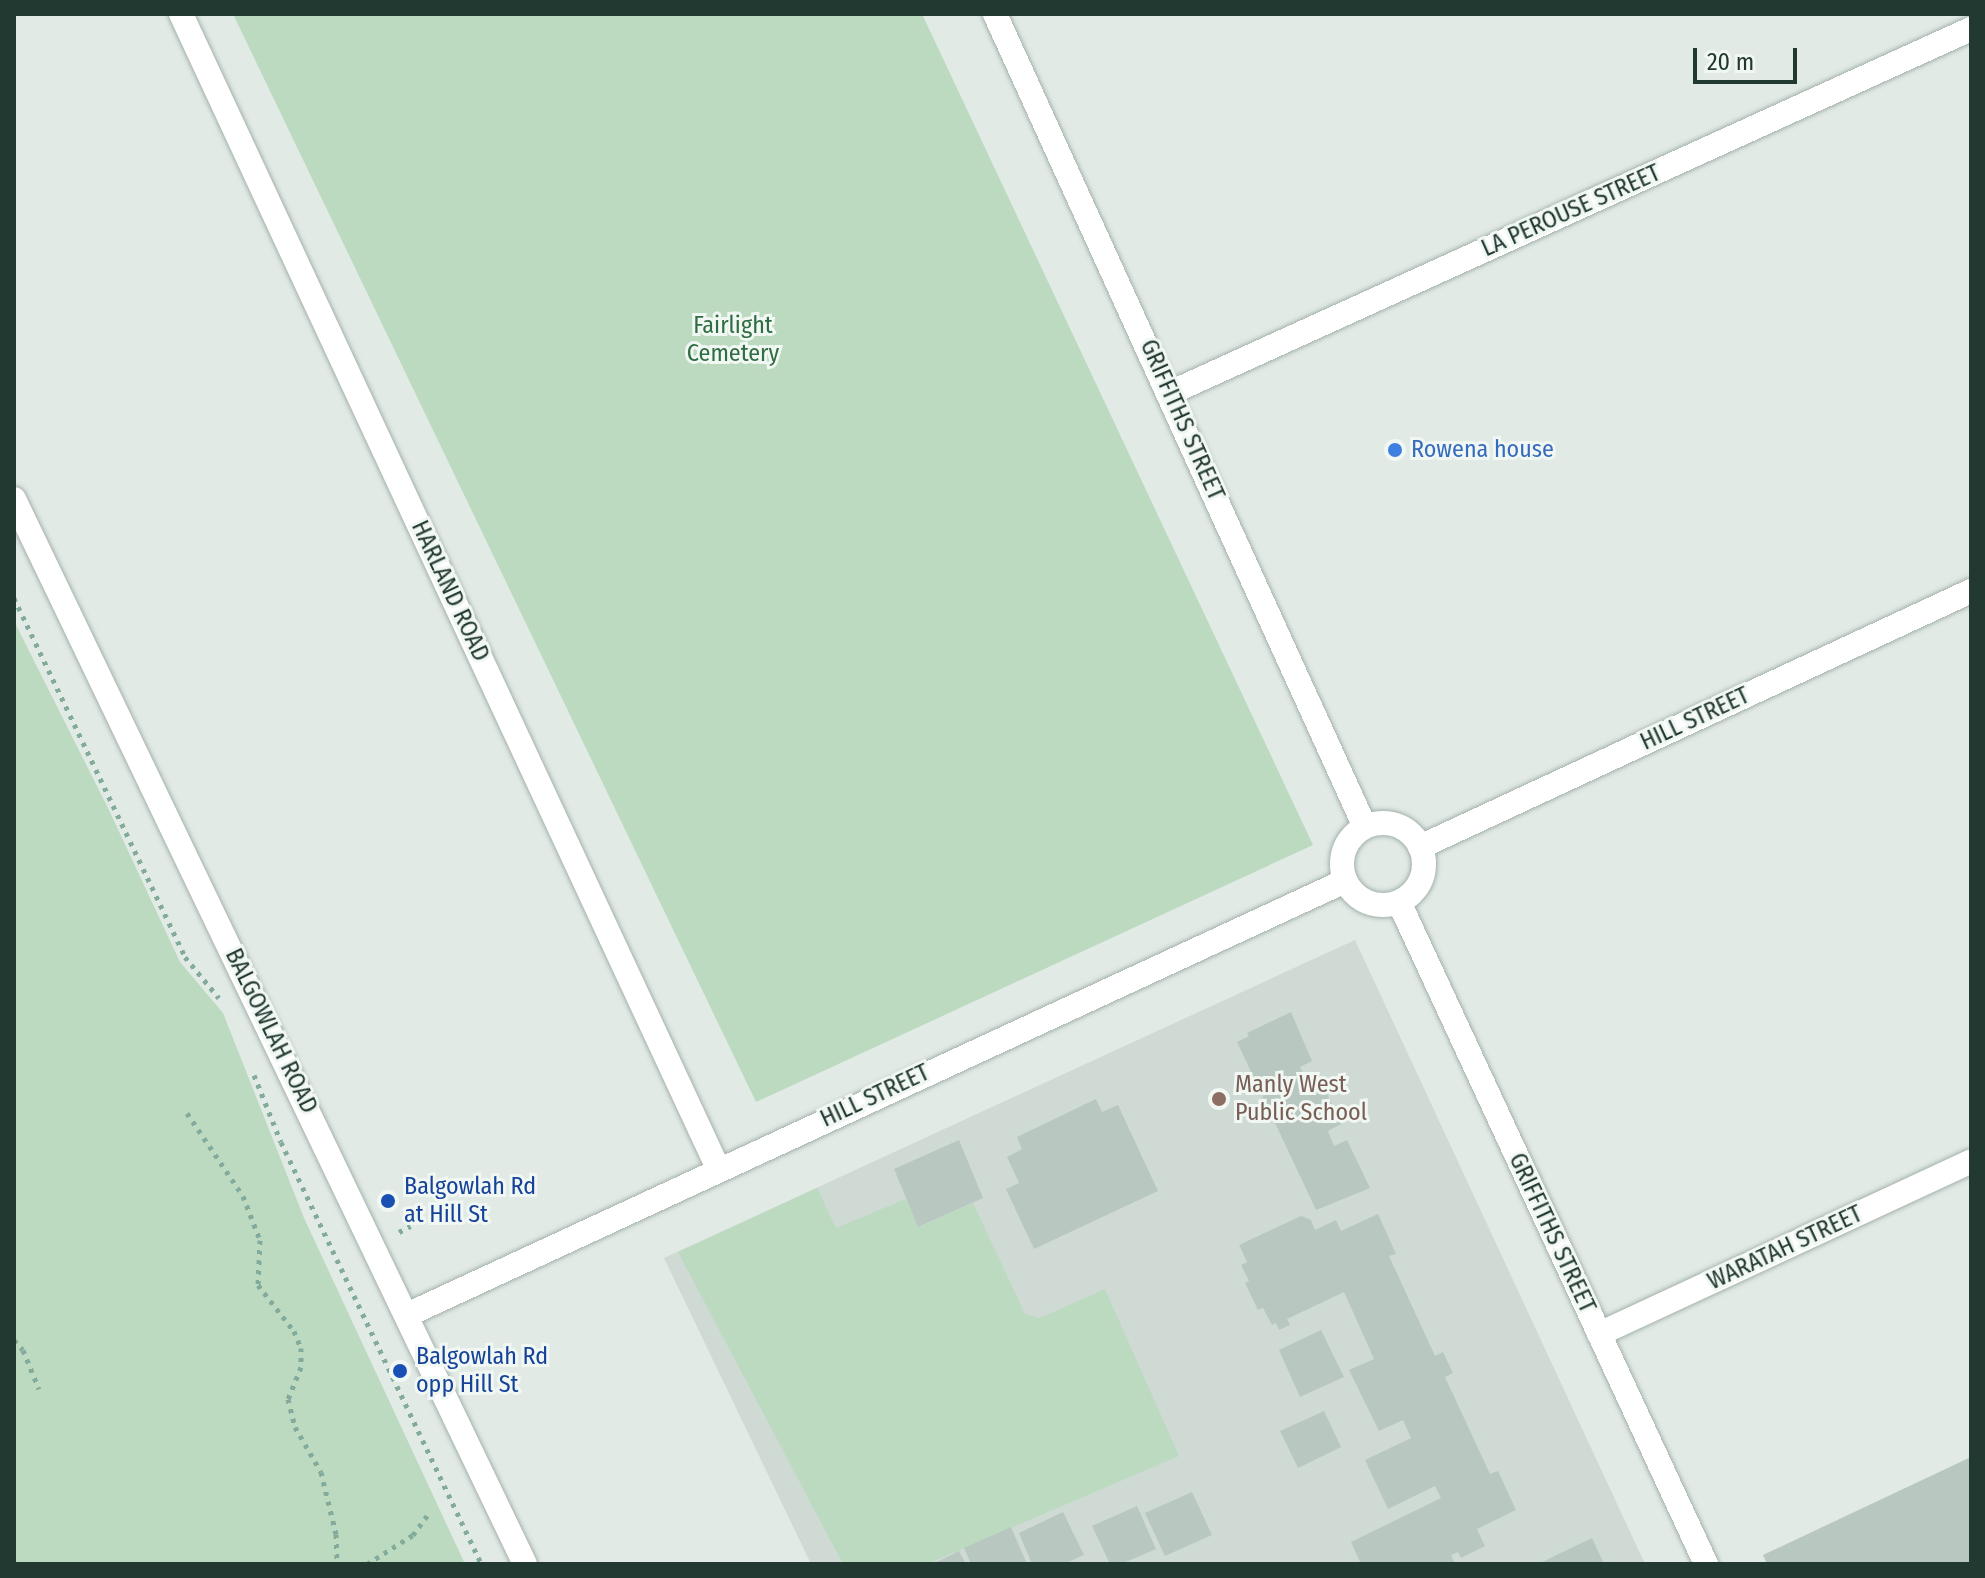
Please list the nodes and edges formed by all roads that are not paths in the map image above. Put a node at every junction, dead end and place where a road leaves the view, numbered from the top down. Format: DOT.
graph roads {
  1 [pos="181,14"];
  2 [pos="995,14"];
  3 [pos="1971,29"];
  4 [pos="1170,393"];
  5 [pos="14,499"];
  6 [pos="1971,591"];
  7 [pos="1365,827"];
  8 [pos="1420,847"];
  9 [pos="1345,881"];
  10 [pos="1399,902"];
  11 [pos="1971,1161"];
  12 [pos="718,1168"];
  13 [pos="407,1315"];
  14 [pos="1599,1334"];
  15 [pos="525,1564"];
  16 [pos="1706,1564"];
  1 -- 12 [label="street, HARLAND ROAD"];
  2 -- 4 [label="street, GRIFFITHS STREET"];
  3 -- 4 [label="street, LA PEROUSE STREET"];
  4 -- 7 [label="street, GRIFFITHS STREET"];
  5 -- 13 [label="street, BALGOWLAH ROAD"];
  6 -- 8 [label="street, HILL STREET"];
  7 -- 8 [label="street"];
  7 -- 9 [label="street"];
  8 -- 10 [label="street"];
  9 -- 10 [label="street"];
  9 -- 12 [label="street, HILL STREET"];
  10 -- 14 [label="street, GRIFFITHS STREET"];
  11 -- 14 [label="street, WARATAH STREET"];
  12 -- 13 [label="street, HILL STREET"];
  13 -- 15 [label="street, BALGOWLAH ROAD"];
  14 -- 16 [label="street, GRIFFITHS STREET"];
}
